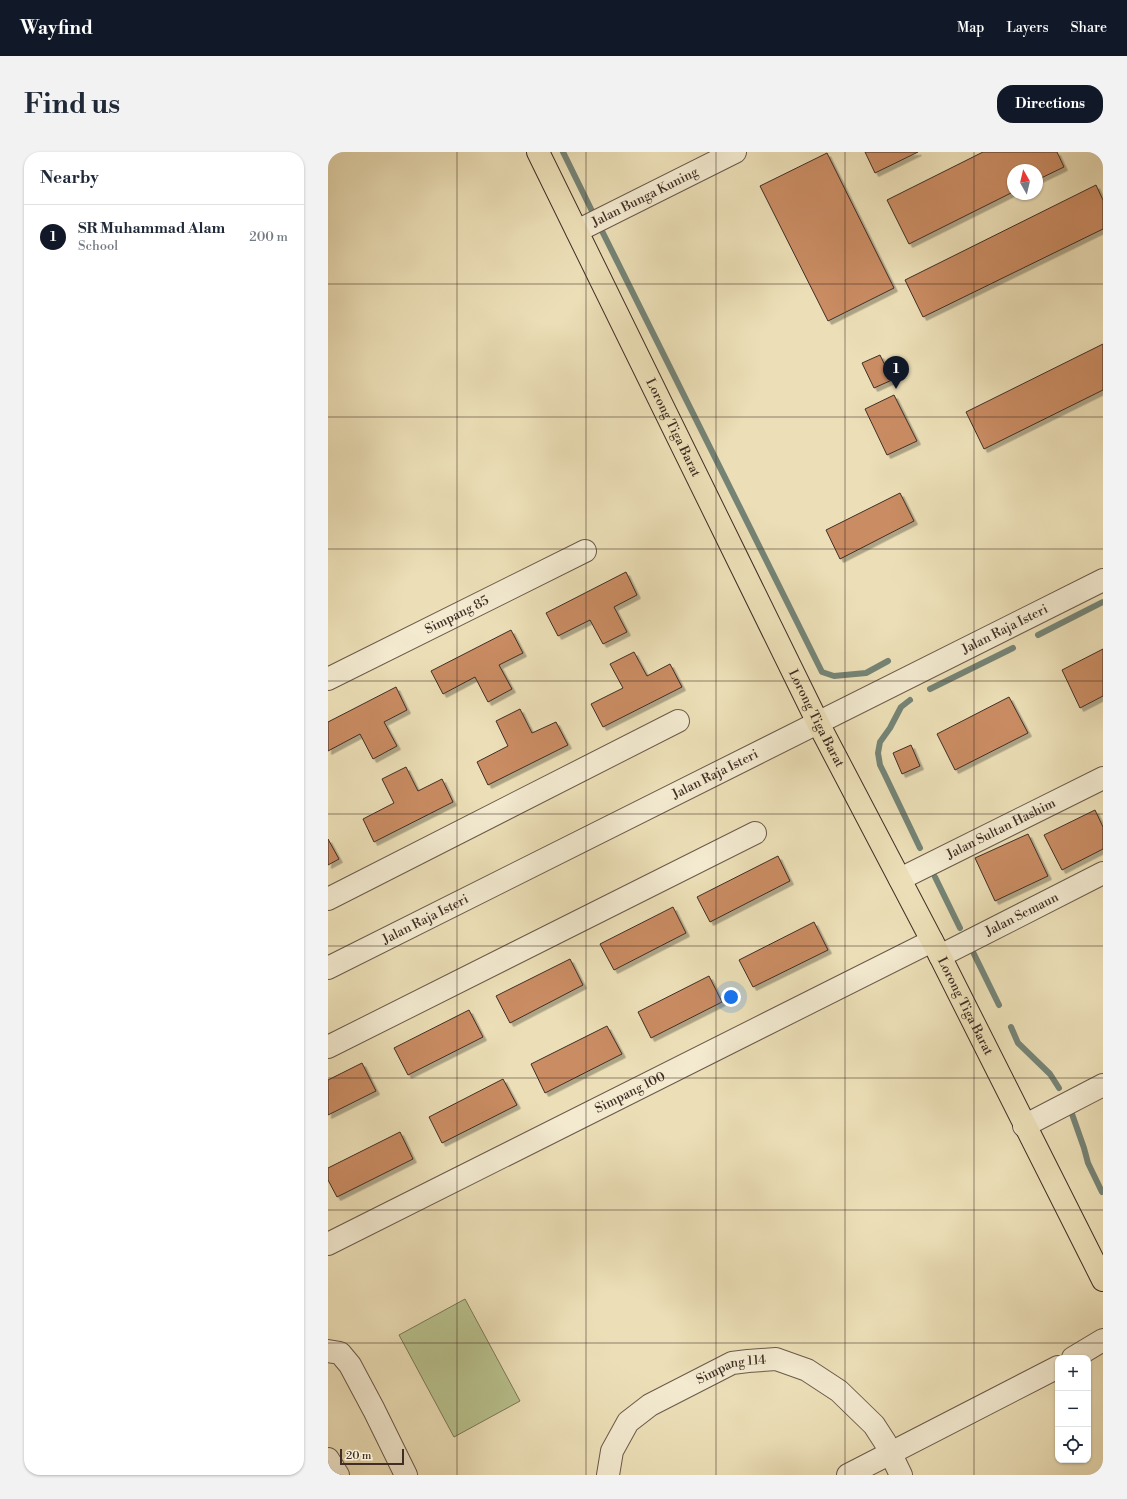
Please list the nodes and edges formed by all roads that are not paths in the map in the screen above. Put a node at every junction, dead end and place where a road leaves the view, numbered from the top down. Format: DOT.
graph roads {
  1 [pos="538,152"];
  2 [pos="735,152"];
  3 [pos="577,231"];
  4 [pos="585,551"];
  5 [pos="1103,580"];
  6 [pos="328,679"];
  7 [pos="678,720"];
  8 [pos="818,723"];
  9 [pos="1103,778"];
  10 [pos="755,833"];
  11 [pos="1103,872"];
  12 [pos="900,879"];
  13 [pos="328,899"];
  14 [pos="936,948"];
  15 [pos="328,968"];
  16 [pos="328,1047"];
  17 [pos="1103,1085"];
  18 [pos="1024,1126"];
  19 [pos="328,1244"];
  20 [pos="1103,1280"];
  21 [pos="1103,1340"];
  22 [pos="328,1351"];
  23 [pos="1078,1355"];
  24 [pos="1055,1369"];
  25 [pos="890,1453"];
  26 [pos="328,1459"];
  27 [pos="338,1475"];
  28 [pos="406,1475"];
  29 [pos="608,1475"];
  30 [pos="848,1475"];
  31 [pos="901,1475"];
  1 -- 3 [label="main road, Lorong Tiga Barat"];
  2 -- 3 [label="street, Jalan Bunga Kuning"];
  3 -- 8 [label="main road, Lorong Tiga Barat"];
  4 -- 6 [label="street, Simpang 85"];
  5 -- 8 [label="street, Jalan Raja Isteri"];
  7 -- 13 [label="street"];
  8 -- 12 [label="main road, Lorong Tiga Barat"];
  8 -- 15 [label="street, Jalan Raja Isteri"];
  9 -- 12 [label="street, Jalan Sultan Hashim"];
  10 -- 16 [label="street"];
  11 -- 14 [label="street, Jalan Semaun"];
  12 -- 14 [label="main road, Lorong Tiga Barat"];
  14 -- 18 [label="main road, Lorong Tiga Barat"];
  14 -- 19 [label="street, Simpang 100"];
  17 -- 18 [label="street"];
  18 -- 20 [label="main road, Lorong Tiga Barat"];
  21 -- 23 [label="street"];
  22 -- 28 [label="street"];
  24 -- 25 [label="street"];
  25 -- 29 [label="street, Simpang 114"];
  25 -- 30 [label="street"];
  25 -- 31 [label="street, Simpang 114"];
  26 -- 27 [label="street"];
}
